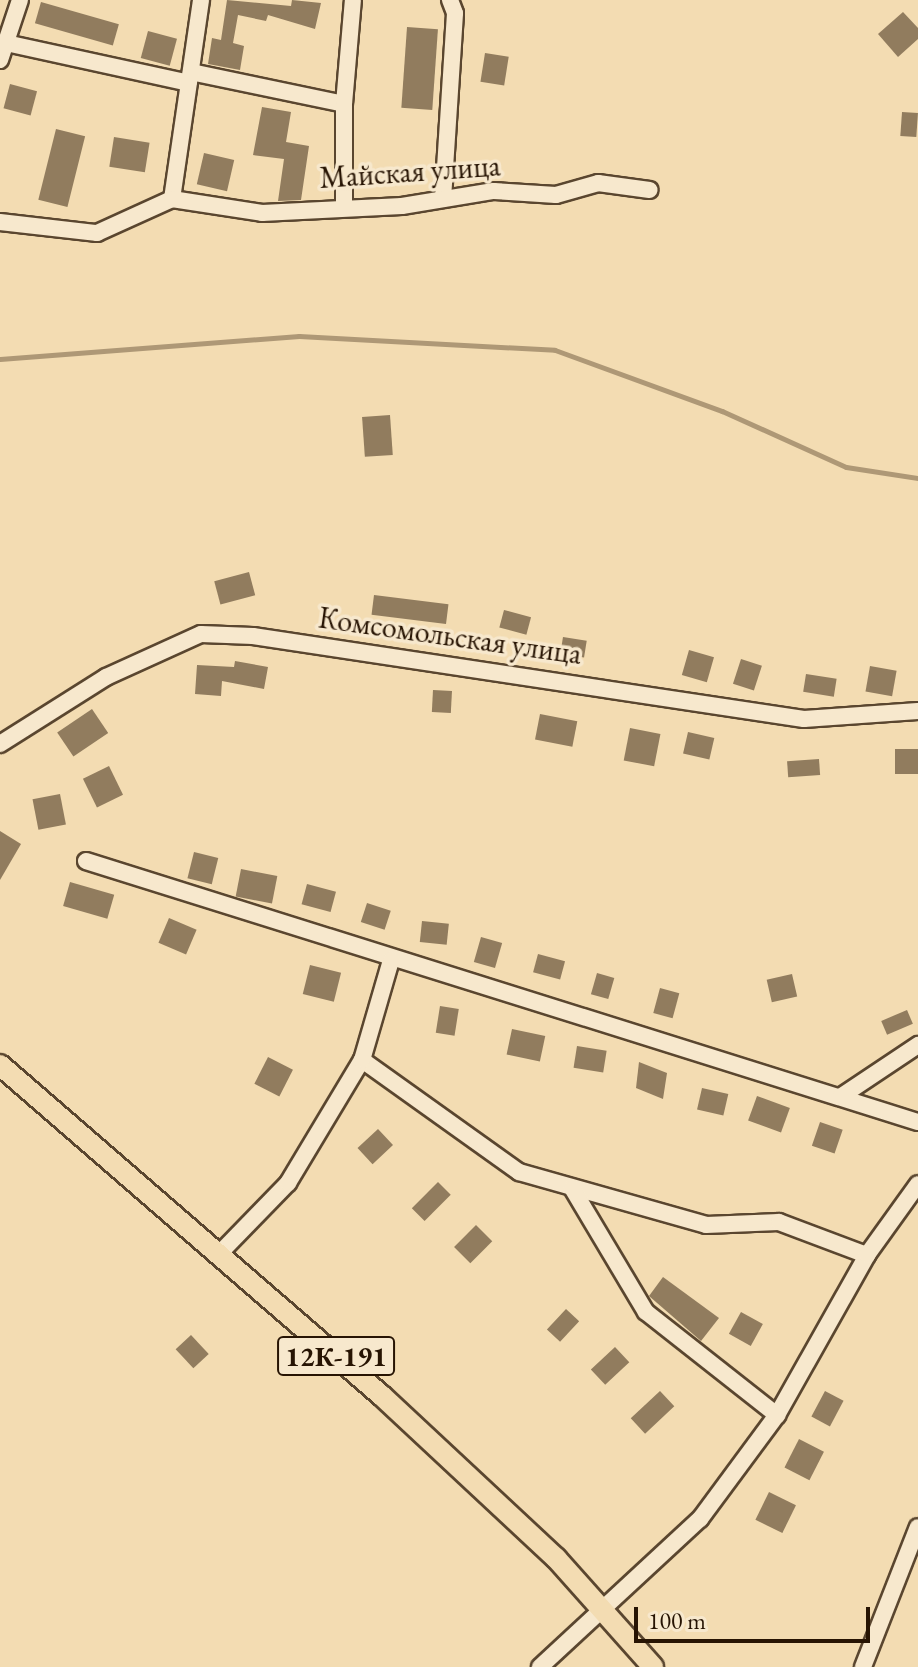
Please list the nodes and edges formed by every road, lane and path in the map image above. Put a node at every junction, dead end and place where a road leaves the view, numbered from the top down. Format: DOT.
graph roads {
  1 [pos="20,0"];
  2 [pos="201,0"];
  3 [pos="353,0"];
  4 [pos="450,0"];
  5 [pos="6,43"];
  6 [pos="0,60"];
  7 [pos="190,77"];
  8 [pos="344,104"];
  9 [pos="650,190"];
  10 [pos="172,199"];
  11 [pos="443,199"];
  12 [pos="344,204"];
  13 [pos="0,222"];
  14 [pos="918,711"];
  15 [pos="0,744"];
  16 [pos="86,861"];
  17 [pos="391,960"];
  18 [pos="918,1045"];
  19 [pos="362,1060"];
  20 [pos="0,1065"];
  21 [pos="840,1097"];
  22 [pos="918,1122"];
  23 [pos="918,1184"];
  24 [pos="572,1188"];
  25 [pos="219,1254"];
  26 [pos="867,1255"];
  27 [pos="777,1415"];
  28 [pos="918,1527"];
  29 [pos="599,1607"];
  30 [pos="540,1667"];
  31 [pos="653,1667"];
  32 [pos="863,1667"];
  1 -- 5 [label="street"];
  2 -- 7 [label="street"];
  3 -- 8 [label="street"];
  4 -- 11 [label="street"];
  5 -- 6 [label="street"];
  5 -- 7 [label="street"];
  7 -- 8 [label="street"];
  7 -- 10 [label="street"];
  8 -- 12 [label="street"];
  9 -- 11 [label="street, Майская улица"];
  10 -- 12 [label="street, Майская улица"];
  10 -- 13 [label="street"];
  11 -- 12 [label="street, Майская улица"];
  14 -- 15 [label="street, Комсомольская улица"];
  16 -- 17 [label="street"];
  17 -- 19 [label="street"];
  17 -- 21 [label="street"];
  18 -- 21 [label="street"];
  19 -- 24 [label="street"];
  19 -- 25 [label="street"];
  20 -- 25 [label="main road, 12К-191"];
  21 -- 22 [label="street"];
  23 -- 26 [label="street"];
  24 -- 26 [label="street"];
  24 -- 27 [label="street"];
  25 -- 29 [label="main road, 12К-191"];
  26 -- 27 [label="street"];
  27 -- 29 [label="street"];
  28 -- 32 [label="street"];
  29 -- 30 [label="street"];
  29 -- 31 [label="main road, 12К-191"];
}
